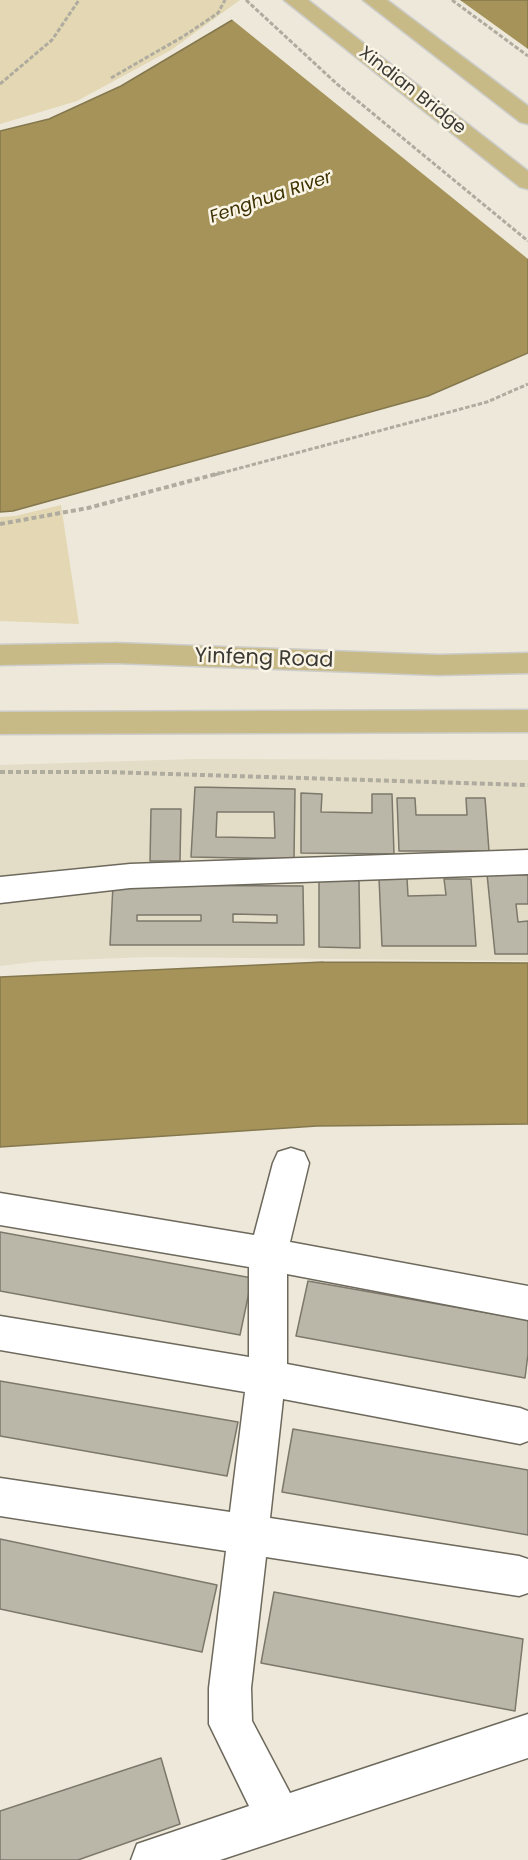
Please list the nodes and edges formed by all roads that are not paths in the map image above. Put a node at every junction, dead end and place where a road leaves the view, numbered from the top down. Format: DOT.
graph roads {
  1 [pos="295,0"];
  2 [pos="374,0"];
  3 [pos="528,117"];
  4 [pos="528,182"];
  5 [pos="0,655"];
  6 [pos="528,663"];
  7 [pos="528,721"];
  8 [pos="0,723"];
  9 [pos="528,862"];
  10 [pos="0,890"];
  11 [pos="291,1162"];
  12 [pos="0,1209"];
  13 [pos="268,1254"];
  14 [pos="528,1303"];
  15 [pos="0,1333"];
  16 [pos="267,1378"];
  17 [pos="520,1426"];
  18 [pos="0,1497"];
  19 [pos="247,1536"];
  20 [pos="519,1576"];
  21 [pos="528,1736"];
  22 [pos="279,1818"];
  23 [pos="153,1860"];
  1 -- 4 [label="main road, Xindian Bridge"];
  2 -- 3 [label="main road"];
  5 -- 6 [label="main road, Yinfeng Road"];
  7 -- 8 [label="main road"];
  9 -- 10 [label="street"];
  11 -- 13 [label="street"];
  12 -- 13 [label="street"];
  13 -- 14 [label="street"];
  13 -- 16 [label="street"];
  15 -- 16 [label="street"];
  16 -- 17 [label="street"];
  16 -- 19 [label="street"];
  18 -- 19 [label="street"];
  19 -- 20 [label="street"];
  19 -- 22 [label="street"];
  21 -- 22 [label="street"];
  22 -- 23 [label="street"];
}
